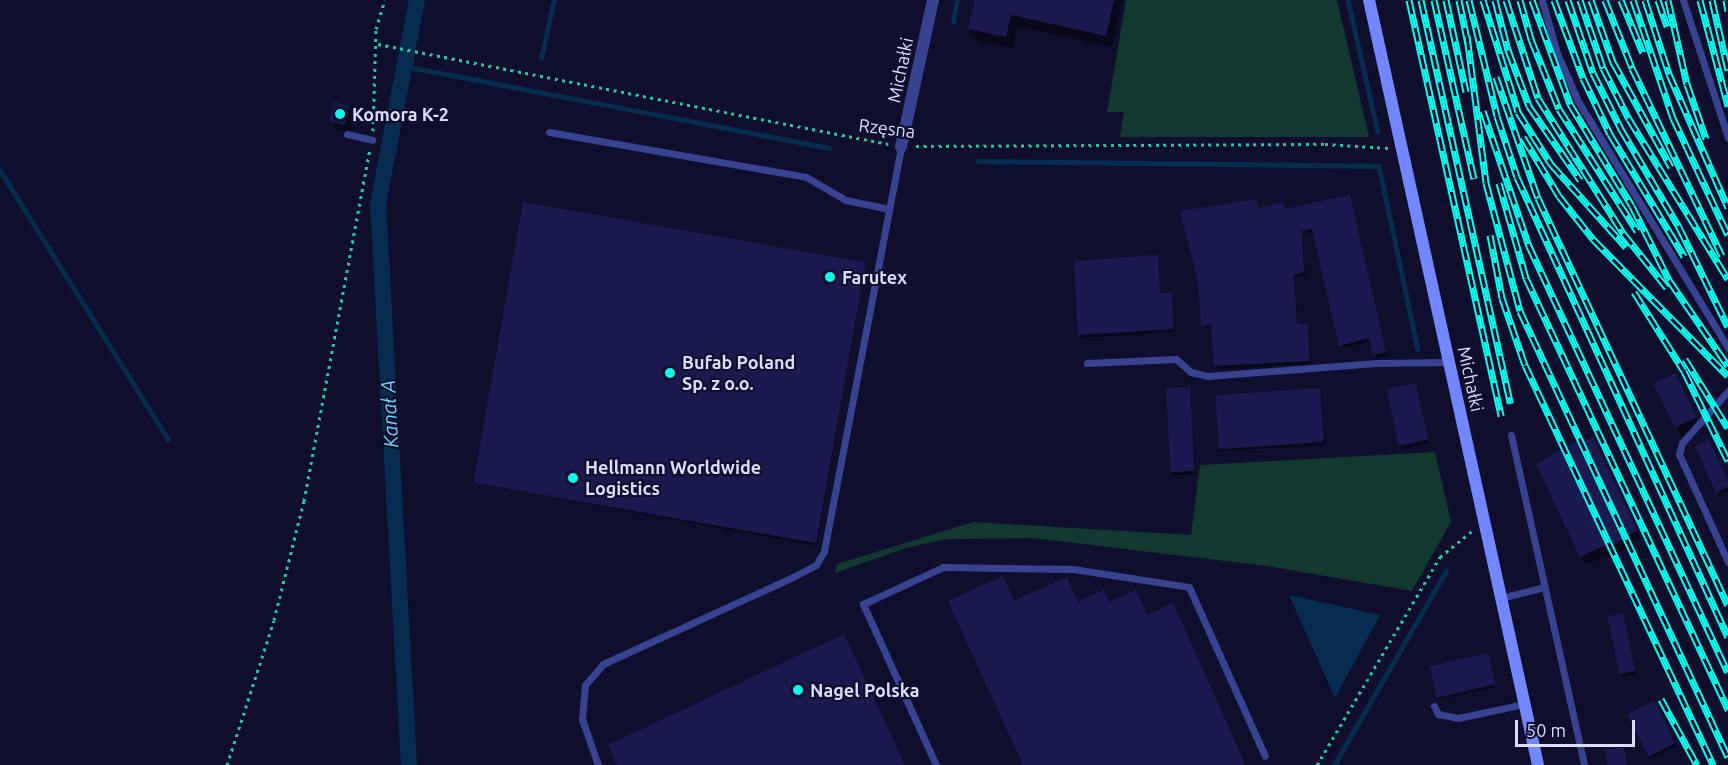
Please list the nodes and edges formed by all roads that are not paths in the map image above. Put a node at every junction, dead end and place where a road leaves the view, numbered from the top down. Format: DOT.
graph roads {
  1 [pos="933,0"];
  2 [pos="1369,0"];
  3 [pos="1542,0"];
  4 [pos="1683,0"];
  5 [pos="549,132"];
  6 [pos="347,134"];
  7 [pos="1728,138"];
  8 [pos="372,140"];
  9 [pos="901,147"];
  10 [pos="889,209"];
  11 [pos="1728,348"];
  12 [pos="1449,362"];
  13 [pos="1087,363"];
  14 [pos="1728,391"];
  15 [pos="1511,435"];
  16 [pos="1728,562"];
  17 [pos="1544,586"];
  18 [pos="1501,598"];
  19 [pos="1524,704"];
  20 [pos="1434,706"];
  21 [pos="1266,756"];
  22 [pos="598,765"];
  23 [pos="936,765"];
  24 [pos="1538,765"];
  25 [pos="1584,765"];
  1 -- 9 [label="street, Michałki"];
  2 -- 12 [label="street, Michałki"];
  3 -- 11 [label="lane"];
  4 -- 7 [label="lane"];
  5 -- 10 [label="lane"];
  6 -- 8 [label="lane"];
  9 -- 10 [label="lane"];
  10 -- 22 [label="lane"];
  12 -- 13 [label="lane"];
  12 -- 18 [label="street, Michałki"];
  14 -- 16 [label="lane"];
  15 -- 17 [label="lane"];
  17 -- 18 [label="lane"];
  17 -- 25 [label="lane"];
  18 -- 19 [label="street, Michałki"];
  19 -- 20 [label="lane"];
  19 -- 24 [label="street, Michałki"];
  21 -- 23 [label="lane"];
}
